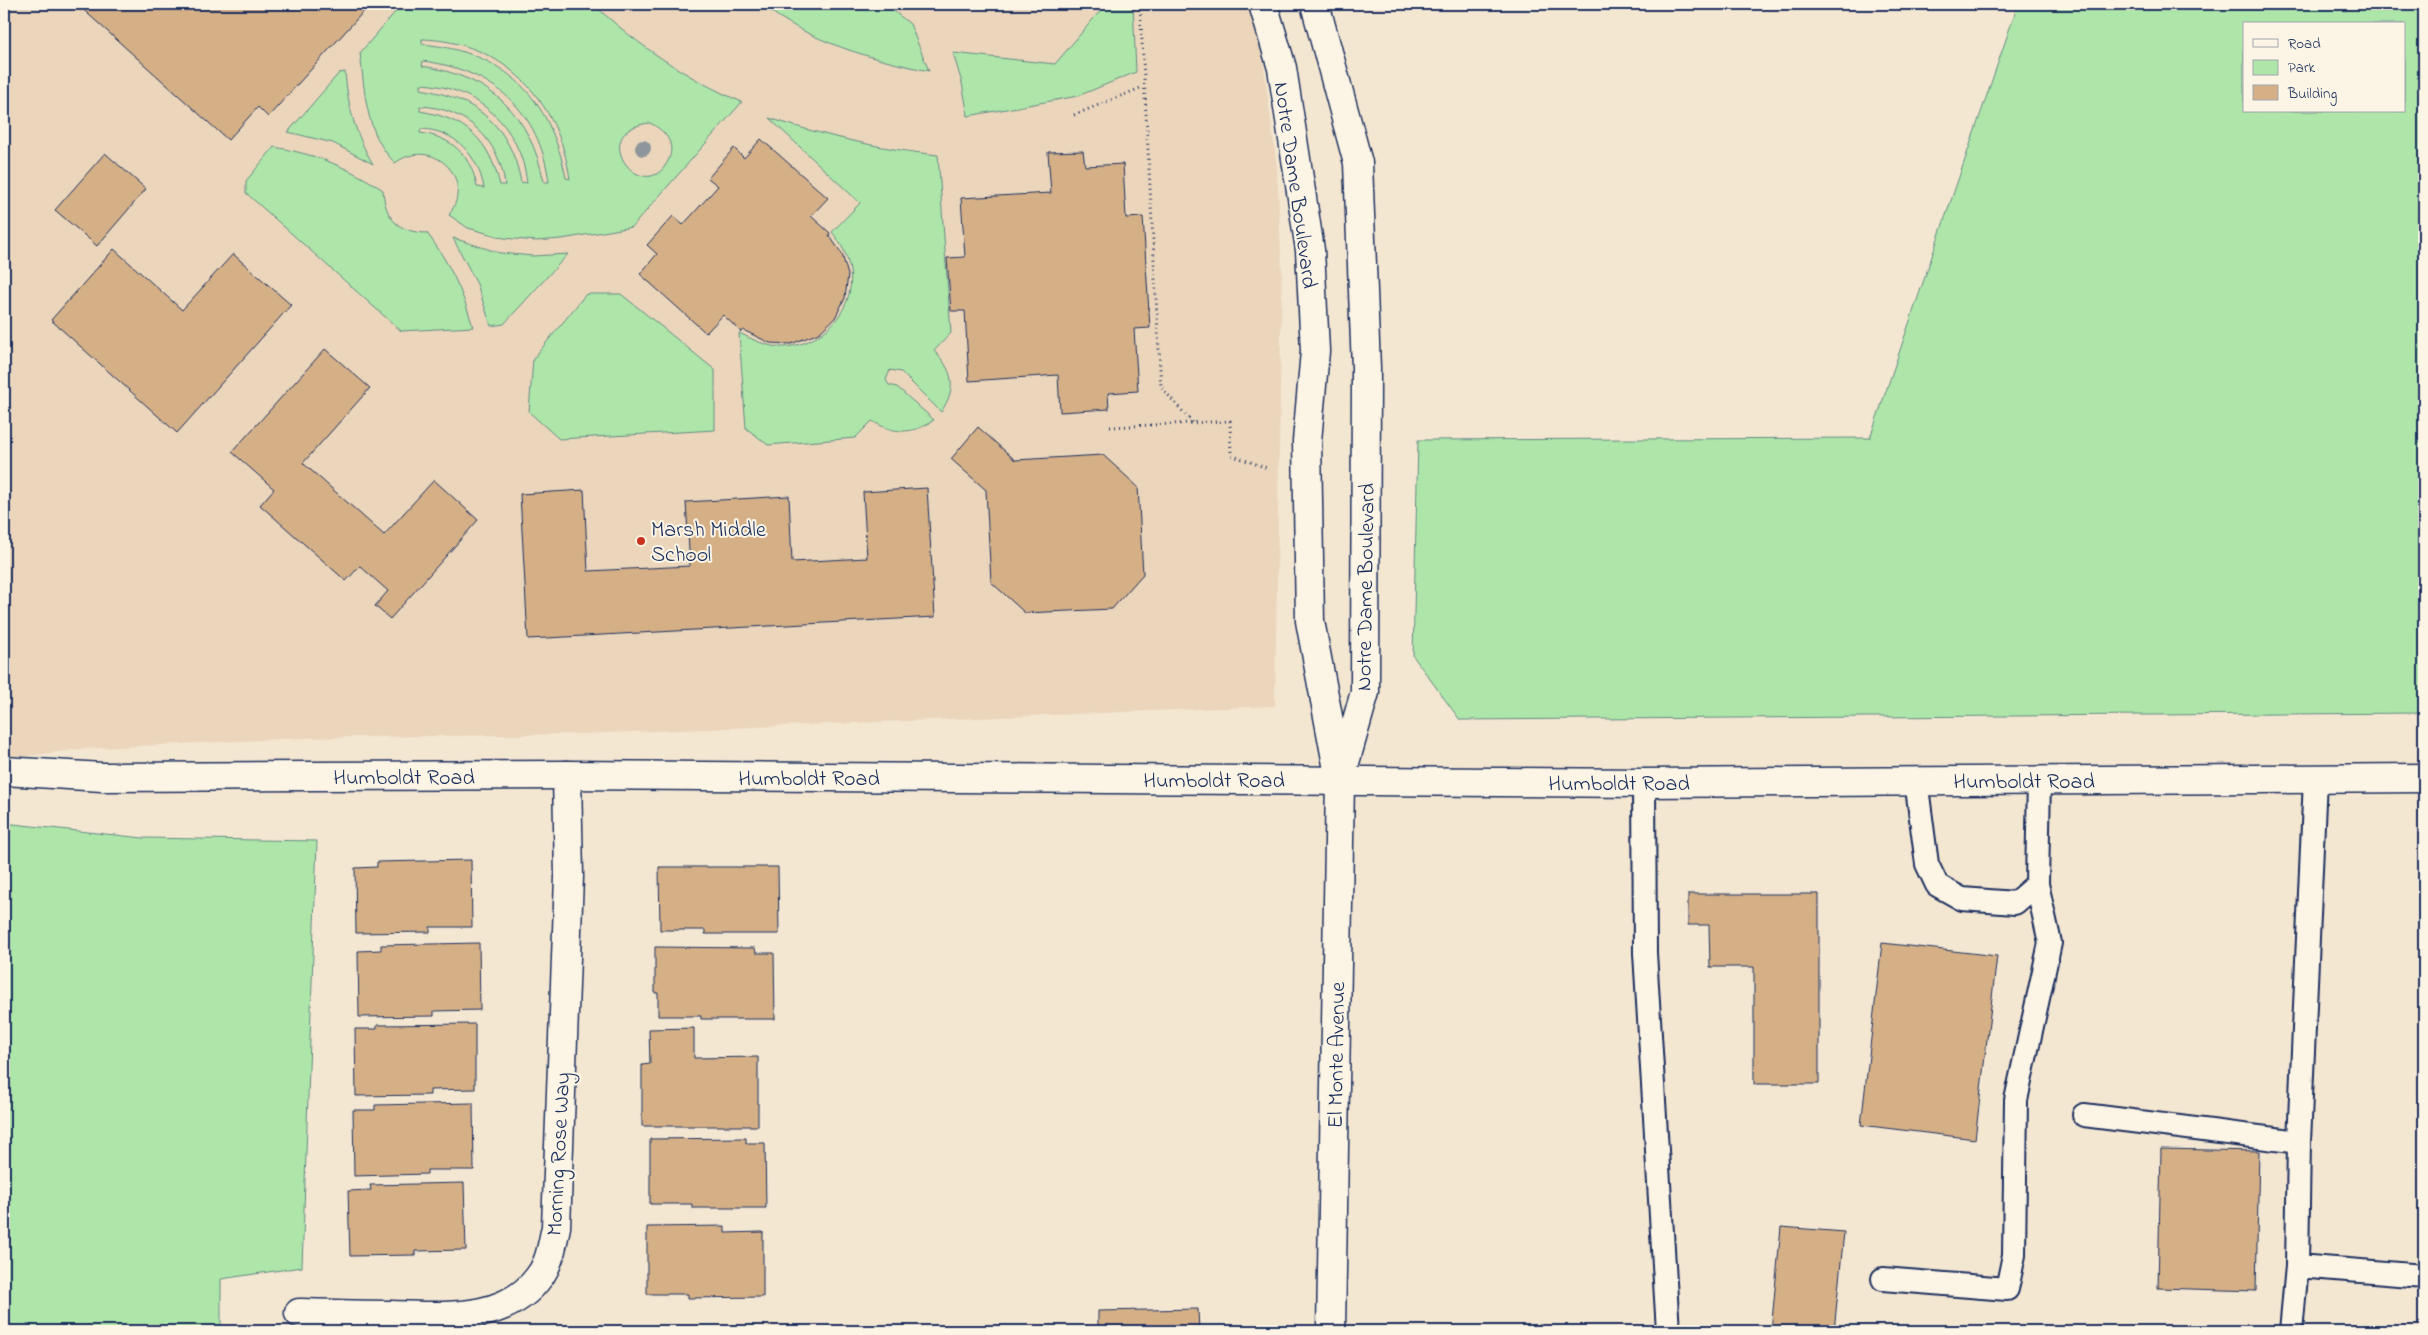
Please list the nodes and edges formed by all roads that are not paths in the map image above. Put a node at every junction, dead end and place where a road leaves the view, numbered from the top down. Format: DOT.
graph roads {
  1 [pos="1263,4"];
  2 [pos="1315,4"];
  3 [pos="4,771"];
  4 [pos="567,775"];
  5 [pos="2424,778"];
  6 [pos="2315,779"];
  7 [pos="1340,780"];
  8 [pos="1916,780"];
  9 [pos="2039,780"];
  10 [pos="1644,783"];
  11 [pos="2037,884"];
  12 [pos="2084,1114"];
  13 [pos="2299,1142"];
  14 [pos="2297,1266"];
  15 [pos="2424,1276"];
  16 [pos="1883,1279"];
  17 [pos="299,1313"];
  18 [pos="1331,1331"];
  19 [pos="1668,1331"];
  20 [pos="2291,1331"];
  1 -- 7 [label="street, Notre Dame Boulevard"];
  2 -- 7 [label="street, Notre Dame Boulevard"];
  3 -- 4 [label="street, Humboldt Road"];
  4 -- 7 [label="street, Humboldt Road"];
  4 -- 17 [label="street, Morning Rose Way"];
  5 -- 6 [label="street, Humboldt Road"];
  6 -- 9 [label="street, Humboldt Road"];
  6 -- 13 [label="lane"];
  7 -- 10 [label="street, Humboldt Road"];
  7 -- 18 [label="street, El Monte Avenue"];
  8 -- 9 [label="street, Humboldt Road"];
  8 -- 10 [label="street, Humboldt Road"];
  8 -- 11 [label="lane"];
  9 -- 11 [label="lane"];
  10 -- 19 [label="lane"];
  11 -- 16 [label="lane"];
  12 -- 13 [label="lane"];
  13 -- 14 [label="lane"];
  14 -- 15 [label="lane"];
  14 -- 20 [label="lane"];
}
